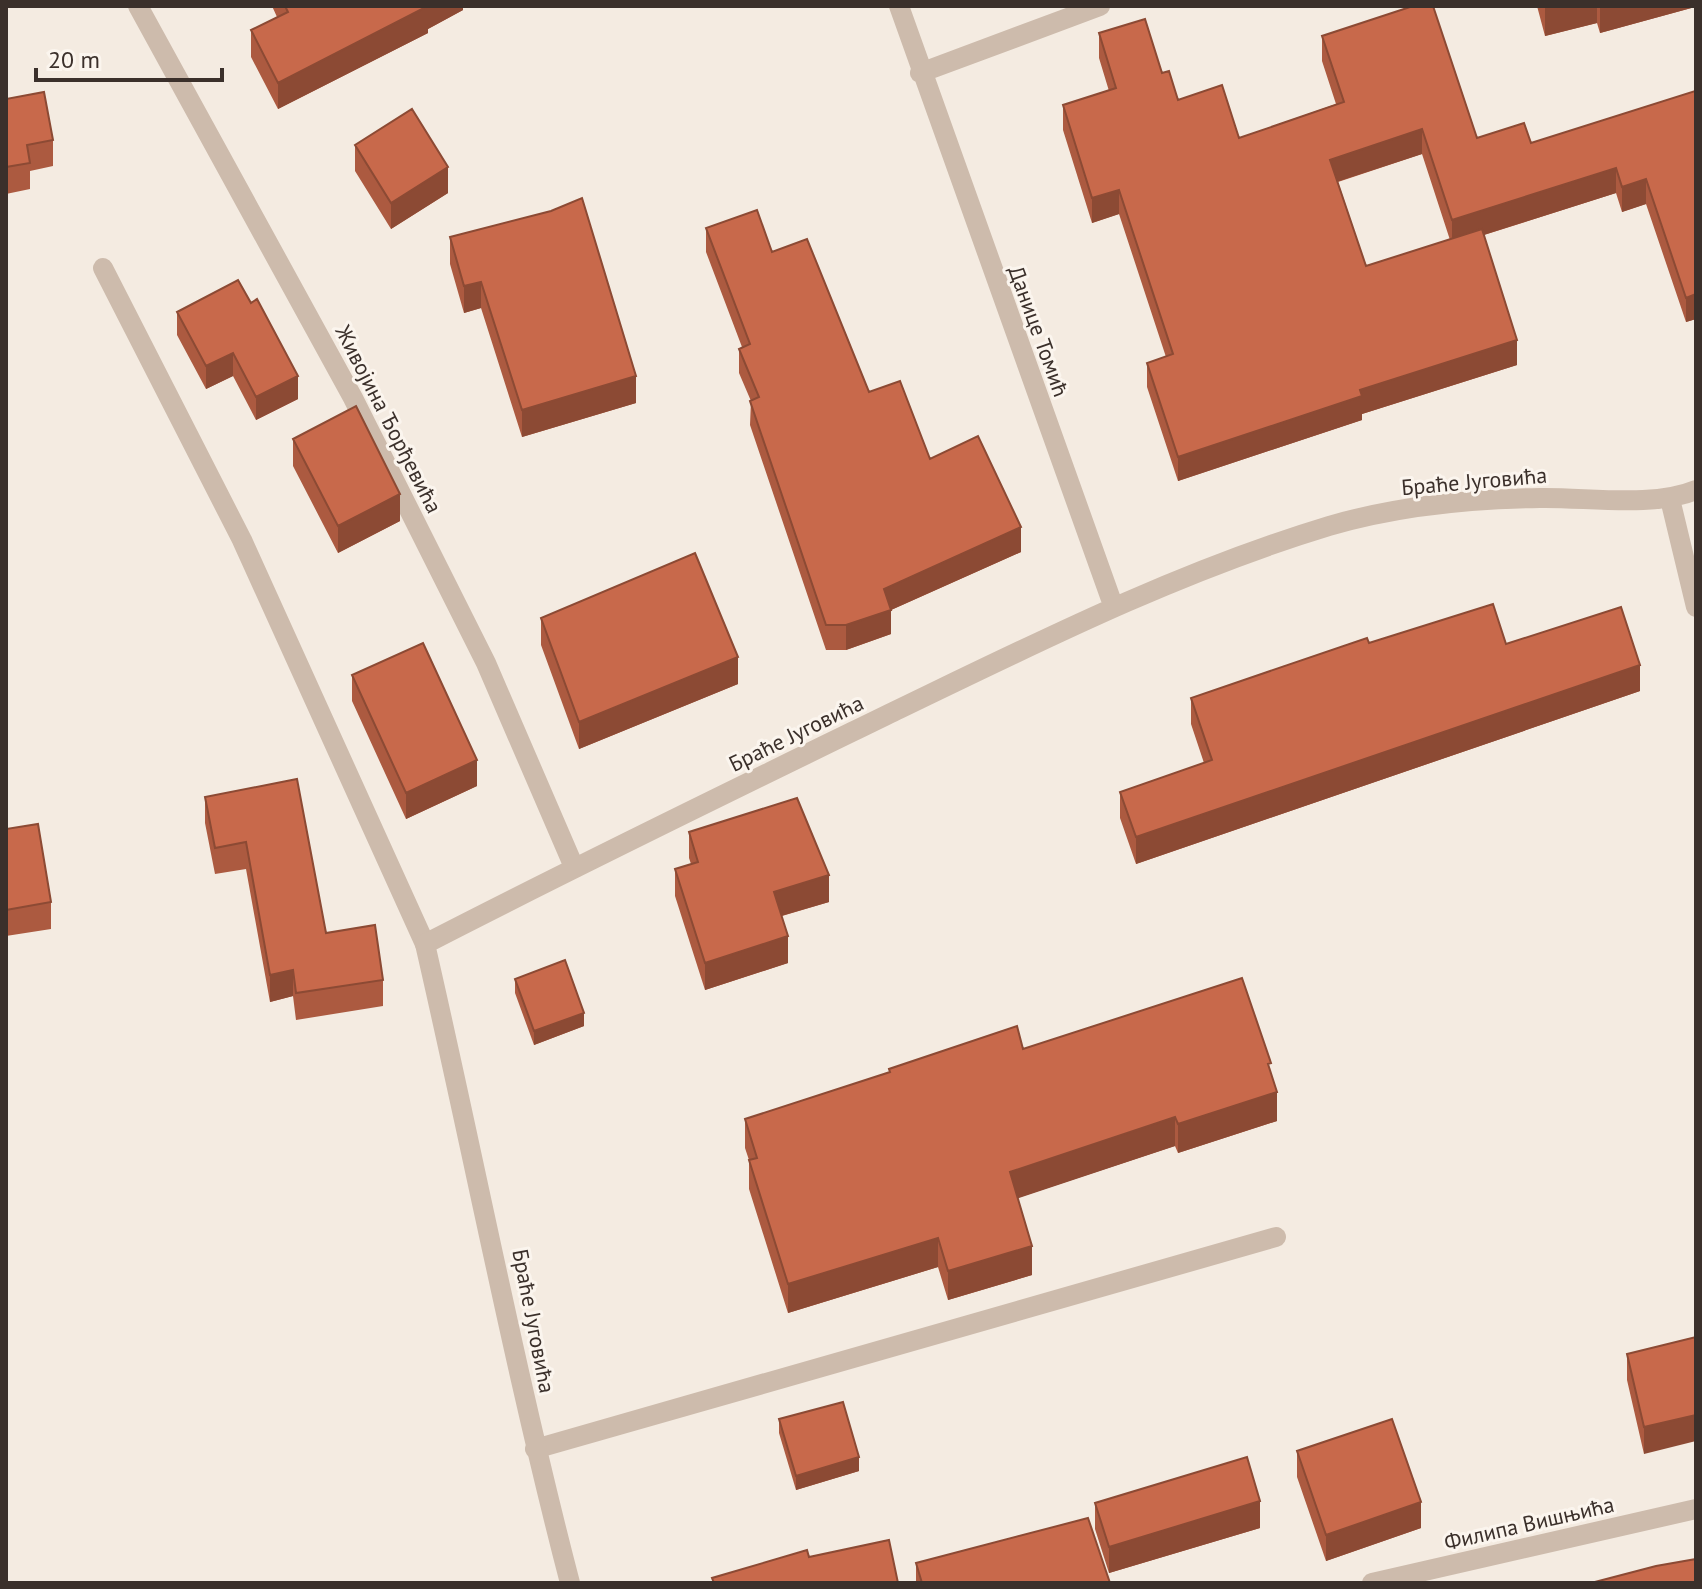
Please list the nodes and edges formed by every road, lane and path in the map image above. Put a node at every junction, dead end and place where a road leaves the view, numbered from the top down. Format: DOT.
graph roads {
  1 [pos="138,6"];
  2 [pos="899,6"];
  3 [pos="1100,6"];
  4 [pos="920,73"];
  5 [pos="103,268"];
  6 [pos="1696,490"];
  7 [pos="1670,499"];
  8 [pos="1113,605"];
  9 [pos="1696,607"];
  10 [pos="574,867"];
  11 [pos="425,944"];
  12 [pos="1276,1237"];
  13 [pos="535,1449"];
  14 [pos="1696,1509"];
  15 [pos="570,1583"];
  16 [pos="1372,1583"];
  1 -- 10 [label="street, Живојина Ђорђевића"];
  2 -- 4 [label="street, Данице Томић"];
  3 -- 4 [label="street"];
  4 -- 8 [label="street, Данице Томић"];
  5 -- 11 [label="street"];
  6 -- 7 [label="street, Браће Југовића"];
  7 -- 8 [label="street, Браће Југовића"];
  7 -- 9 [label="street"];
  8 -- 10 [label="street, Браће Југовића"];
  10 -- 11 [label="street, Браће Југовића"];
  11 -- 13 [label="street, Браће Југовића"];
  12 -- 13 [label="street"];
  13 -- 15 [label="street, Браће Југовића"];
  14 -- 16 [label="street, Филипа Вишњића"];
}
